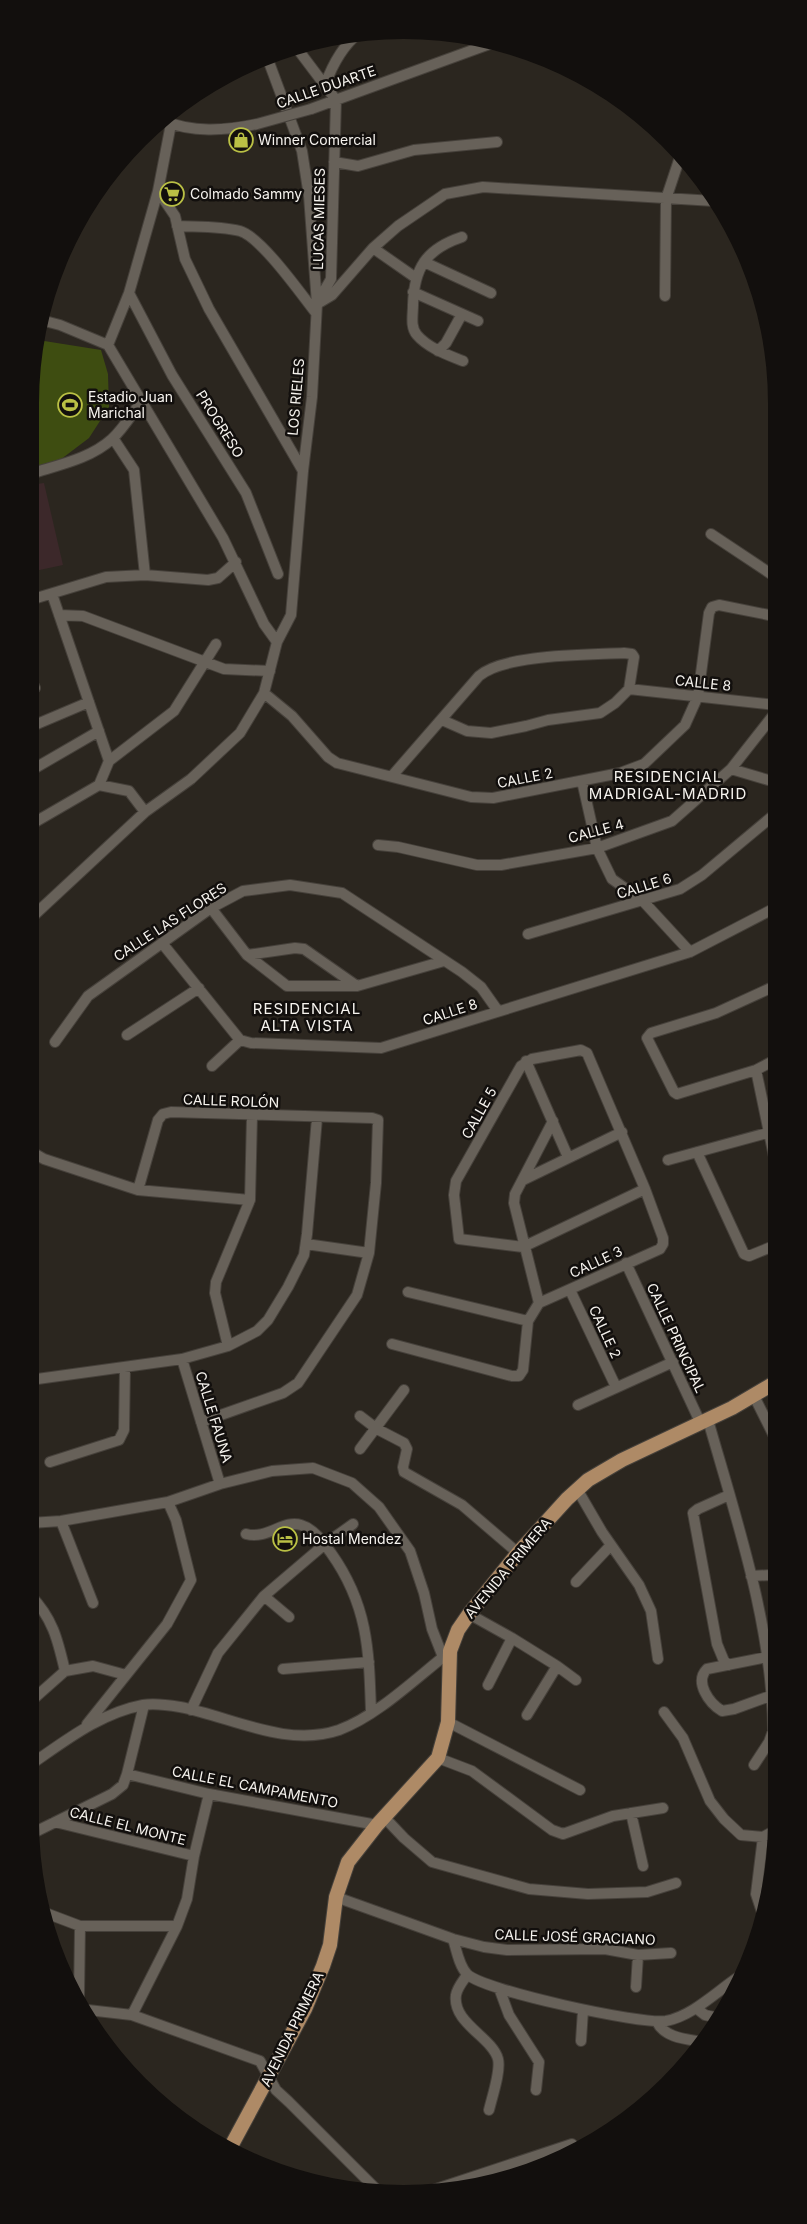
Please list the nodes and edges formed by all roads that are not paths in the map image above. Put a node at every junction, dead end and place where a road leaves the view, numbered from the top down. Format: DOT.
graph roads {
  1 [pos="348,43"];
  2 [pos="481,47"];
  3 [pos="301,53"];
  4 [pos="270,65"];
  5 [pos="326,85"];
  6 [pos="336,100"];
  7 [pos="170,123"];
  8 [pos="165,127"];
  9 [pos="497,142"];
  10 [pos="334,162"];
  11 [pos="678,163"];
  12 [pos="158,191"];
  13 [pos="666,199"];
  14 [pos="707,201"];
  15 [pos="177,226"];
  16 [pos="462,237"];
  17 [pos="373,248"];
  18 [pos="424,262"];
  19 [pos="416,278"];
  20 [pos="413,292"];
  21 [pos="491,292"];
  22 [pos="129,294"];
  23 [pos="665,296"];
  24 [pos="316,309"];
  25 [pos="462,314"];
  26 [pos="478,321"];
  27 [pos="48,322"];
  28 [pos="108,345"];
  29 [pos="438,351"];
  30 [pos="463,361"];
  31 [pos="141,402"];
  32 [pos="113,438"];
  33 [pos="303,470"];
  34 [pos="39,471"];
  35 [pos="711,534"];
  36 [pos="236,562"];
  37 [pos="768,572"];
  38 [pos="278,574"];
  39 [pos="145,575"];
  40 [pos="52,594"];
  41 [pos="39,598"];
  42 [pos="59,615"];
  43 [pos="768,615"];
  44 [pos="277,642"];
  45 [pos="216,644"];
  46 [pos="206,660"];
  47 [pos="270,671"];
  48 [pos="629,689"];
  49 [pos="264,693"];
  50 [pos="698,696"];
  51 [pos="89,702"];
  52 [pos="768,704"];
  53 [pos="442,720"];
  54 [pos="768,721"];
  55 [pos="39,723"];
  56 [pos="99,731"];
  57 [pos="109,761"];
  58 [pos="39,766"];
  59 [pos="731,769"];
  60 [pos="392,776"];
  61 [pos="768,780"];
  62 [pos="582,781"];
  63 [pos="99,785"];
  64 [pos="145,812"];
  65 [pos="39,820"];
  66 [pos="768,820"];
  67 [pos="378,845"];
  68 [pos="597,848"];
  69 [pos="643,901"];
  70 [pos="211,908"];
  71 [pos="39,912"];
  72 [pos="768,912"];
  73 [pos="528,934"];
  74 [pos="162,943"];
  75 [pos="690,952"];
  76 [pos="248,955"];
  77 [pos="444,961"];
  78 [pos="357,986"];
  79 [pos="199,988"];
  80 [pos="768,989"];
  81 [pos="498,1011"];
  82 [pos="127,1035"];
  83 [pos="240,1040"];
  84 [pos="55,1042"];
  85 [pos="526,1061"];
  86 [pos="768,1064"];
  87 [pos="212,1066"];
  88 [pos="756,1070"];
  89 [pos="252,1116"];
  90 [pos="317,1118"];
  91 [pos="553,1121"];
  92 [pos="622,1132"];
  93 [pos="767,1132"];
  94 [pos="768,1136"];
  95 [pos="698,1152"];
  96 [pos="39,1156"];
  97 [pos="568,1157"];
  98 [pos="668,1160"];
  99 [pos="523,1180"];
  100 [pos="645,1188"];
  101 [pos="138,1190"];
  102 [pos="250,1200"];
  103 [pos="306,1244"];
  104 [pos="523,1247"];
  105 [pos="768,1248"];
  106 [pos="369,1253"];
  107 [pos="626,1264"];
  108 [pos="570,1290"];
  109 [pos="408,1292"];
  110 [pos="539,1303"];
  111 [pos="528,1321"];
  112 [pos="392,1344"];
  113 [pos="228,1346"];
  114 [pos="182,1359"];
  115 [pos="673,1362"];
  116 [pos="125,1368"];
  117 [pos="39,1379"];
  118 [pos="616,1387"];
  119 [pos="768,1387"];
  120 [pos="404,1390"];
  121 [pos="754,1396"];
  122 [pos="578,1405"];
  123 [pos="360,1416"];
  124 [pos="201,1422"];
  125 [pos="704,1422"];
  126 [pos="768,1424"];
  127 [pos="377,1429"];
  128 [pos="360,1449"];
  129 [pos="50,1462"];
  130 [pos="220,1484"];
  131 [pos="577,1489"];
  132 [pos="729,1495"];
  133 [pos="168,1502"];
  134 [pos="61,1521"];
  135 [pos="39,1522"];
  136 [pos="353,1524"];
  137 [pos="246,1534"];
  138 [pos="324,1544"];
  139 [pos="611,1545"];
  140 [pos="518,1553"];
  141 [pos="768,1575"];
  142 [pos="751,1576"];
  143 [pos="576,1582"];
  144 [pos="264,1596"];
  145 [pos="39,1604"];
  146 [pos="93,1604"];
  147 [pos="468,1614"];
  148 [pos="289,1617"];
  149 [pos="512,1638"];
  150 [pos="447,1654"];
  151 [pos="766,1658"];
  152 [pos="658,1659"];
  153 [pos="370,1662"];
  154 [pos="729,1665"];
  155 [pos="557,1666"];
  156 [pos="283,1669"];
  157 [pos="65,1671"];
  158 [pos="126,1675"];
  159 [pos="768,1677"];
  160 [pos="576,1680"];
  161 [pos="488,1685"];
  162 [pos="39,1694"];
  163 [pos="768,1697"];
  164 [pos="144,1705"];
  165 [pos="191,1710"];
  166 [pos="372,1712"];
  167 [pos="664,1712"];
  168 [pos="527,1715"];
  169 [pos="448,1722"];
  170 [pos="85,1727"];
  171 [pos="768,1744"];
  172 [pos="39,1758"];
  173 [pos="438,1758"];
  174 [pos="754,1765"];
  175 [pos="127,1774"];
  176 [pos="580,1790"];
  177 [pos="208,1794"];
  178 [pos="663,1808"];
  179 [pos="631,1813"];
  180 [pos="381,1821"];
  181 [pos="55,1822"];
  182 [pos="39,1830"];
  183 [pos="767,1835"];
  184 [pos="764,1837"];
  185 [pos="194,1856"];
  186 [pos="642,1866"];
  187 [pos="676,1883"];
  188 [pos="336,1897"];
  189 [pos="759,1902"];
  190 [pos="51,1915"];
  191 [pos="80,1926"];
  192 [pos="177,1926"];
  193 [pos="453,1939"];
  194 [pos="671,1953"];
  195 [pos="638,1955"];
  196 [pos="467,1975"];
  197 [pos="731,1983"];
  198 [pos="79,1987"];
  199 [pos="636,1987"];
  200 [pos="499,1988"];
  201 [pos="696,2008"];
  202 [pos="583,2010"];
  203 [pos="93,2011"];
  204 [pos="132,2015"];
  205 [pos="711,2016"];
  206 [pos="656,2022"];
  207 [pos="695,2040"];
  208 [pos="581,2041"];
  209 [pos="269,2074"];
  210 [pos="536,2090"];
  211 [pos="490,2110"];
  212 [pos="234,2143"];
  213 [pos="572,2144"];
  214 [pos="464,2180"];
  215 [pos="370,2183"];
  1 -- 5 [label="street"];
  2 -- 6 [label="street, CALLE DUARTE"];
  3 -- 5 [label="street"];
  4 -- 24 [label="street, LOS RIELES"];
  5 -- 6 [label="street"];
  6 -- 7 [label="street, CALLE DUARTE, bridge"];
  6 -- 10 [label="street, LUCAS MIESES"];
  8 -- 12 [label="street"];
  9 -- 10 [label="street"];
  10 -- 24 [label="street, LUCAS MIESES"];
  11 -- 13 [label="street"];
  12 -- 15 [label="street"];
  12 -- 22 [label="street"];
  13 -- 14 [label="street"];
  13 -- 17 [label="street"];
  13 -- 23 [label="street"];
  15 -- 24 [label="street"];
  15 -- 33 [label="street"];
  16 -- 18 [label="street"];
  17 -- 19 [label="street"];
  17 -- 24 [label="street"];
  18 -- 19 [label="street"];
  18 -- 21 [label="street"];
  19 -- 20 [label="street"];
  20 -- 25 [label="street"];
  20 -- 29 [label="street"];
  22 -- 28 [label="street"];
  22 -- 38 [label="street, PROGRESO"];
  24 -- 33 [label="street, LOS RIELES"];
  25 -- 26 [label="street"];
  25 -- 29 [label="street"];
  27 -- 28 [label="street"];
  28 -- 31 [label="street"];
  29 -- 30 [label="street"];
  31 -- 32 [label="street"];
  31 -- 36 [label="street"];
  32 -- 34 [label="street"];
  32 -- 39 [label="street"];
  33 -- 44 [label="street, LOS RIELES"];
  35 -- 37 [label="street"];
  36 -- 39 [label="street"];
  36 -- 44 [label="street"];
  39 -- 40 [label="street"];
  40 -- 41 [label="street"];
  40 -- 42 [label="street"];
  42 -- 46 [label="street"];
  42 -- 51 [label="street"];
  43 -- 50 [label="street, CALLE 2"];
  44 -- 47 [label="street, LOS RIELES"];
  45 -- 46 [label="street"];
  46 -- 47 [label="street"];
  46 -- 57 [label="street"];
  47 -- 49 [label="street, LOS RIELES"];
  48 -- 50 [label="street, CALLE 8"];
  48 -- 53 [label="street"];
  48 -- 53 [label="street"];
  49 -- 60 [label="street, CALLE 2"];
  49 -- 64 [label="street, LOS RIELES"];
  50 -- 52 [label="street, CALLE 8"];
  50 -- 62 [label="street, CALLE 2"];
  51 -- 55 [label="street"];
  51 -- 56 [label="street"];
  53 -- 60 [label="street"];
  54 -- 59 [label="street, CALLE 4"];
  56 -- 57 [label="street"];
  56 -- 58 [label="street"];
  57 -- 63 [label="street"];
  59 -- 61 [label="street"];
  59 -- 68 [label="street, CALLE 4"];
  60 -- 62 [label="street, CALLE 2"];
  62 -- 68 [label="street"];
  63 -- 64 [label="street"];
  63 -- 65 [label="street"];
  64 -- 71 [label="street, LOS RIELES"];
  66 -- 69 [label="street, CALLE 6"];
  67 -- 68 [label="street, CALLE 4"];
  68 -- 69 [label="street"];
  69 -- 73 [label="street, CALLE 6"];
  69 -- 75 [label="street"];
  70 -- 74 [label="street, CALLE LAS FLORES"];
  70 -- 76 [label="street"];
  70 -- 77 [label="street, CALLE LAS FLORES"];
  72 -- 75 [label="street, CALLE 8"];
  74 -- 79 [label="street"];
  74 -- 84 [label="street, CALLE LAS FLORES"];
  75 -- 81 [label="street, CALLE 8"];
  76 -- 78 [label="street"];
  76 -- 78 [label="street"];
  77 -- 78 [label="street"];
  77 -- 81 [label="street, CALLE LAS FLORES"];
  79 -- 82 [label="street"];
  79 -- 83 [label="street"];
  80 -- 88 [label="street"];
  81 -- 83 [label="street, CALLE 8"];
  83 -- 87 [label="street"];
  85 -- 91 [label="street"];
  85 -- 92 [label="street"];
  85 -- 104 [label="street, CALLE 5"];
  86 -- 88 [label="street"];
  88 -- 93 [label="street"];
  89 -- 90 [label="street, CALLE ROLÓN"];
  89 -- 101 [label="street, CALLE ROLÓN"];
  89 -- 102 [label="street"];
  90 -- 103 [label="street"];
  90 -- 106 [label="street, CALLE ROLÓN"];
  91 -- 97 [label="street"];
  91 -- 99 [label="street"];
  92 -- 97 [label="street"];
  92 -- 100 [label="street"];
  93 -- 94 [label="street"];
  93 -- 95 [label="street"];
  95 -- 98 [label="street"];
  95 -- 105 [label="street"];
  96 -- 101 [label="street"];
  97 -- 99 [label="street"];
  99 -- 104 [label="street"];
  100 -- 104 [label="street"];
  100 -- 107 [label="street, CALLE 3"];
  101 -- 102 [label="street"];
  102 -- 113 [label="street"];
  103 -- 106 [label="street"];
  103 -- 113 [label="street"];
  104 -- 110 [label="street"];
  106 -- 124 [label="street"];
  107 -- 108 [label="street, CALLE 3"];
  107 -- 115 [label="street, CALLE PRINCIPAL"];
  108 -- 110 [label="street, CALLE 3"];
  108 -- 118 [label="street, CALLE 2"];
  109 -- 111 [label="street"];
  110 -- 111 [label="street"];
  111 -- 112 [label="street"];
  113 -- 114 [label="street"];
  114 -- 116 [label="street"];
  114 -- 124 [label="street, CALLE FAUNA"];
  115 -- 118 [label="street"];
  115 -- 125 [label="street, CALLE PRINCIPAL"];
  116 -- 117 [label="street"];
  116 -- 129 [label="street"];
  118 -- 122 [label="street"];
  119 -- 121 [label="main road, AVENIDA PRIMERA"];
  120 -- 127 [label="street"];
  121 -- 125 [label="main road, AVENIDA PRIMERA"];
  121 -- 126 [label="street"];
  123 -- 127 [label="street"];
  124 -- 130 [label="street, CALLE FAUNA"];
  125 -- 131 [label="main road, AVENIDA PRIMERA"];
  125 -- 132 [label="street, CALLE PRINCIPAL"];
  127 -- 128 [label="street"];
  127 -- 140 [label="street"];
  130 -- 133 [label="street"];
  130 -- 150 [label="street"];
  131 -- 139 [label="street"];
  131 -- 140 [label="main road, AVENIDA PRIMERA"];
  132 -- 142 [label="street, CALLE PRINCIPAL"];
  132 -- 154 [label="street"];
  133 -- 134 [label="street"];
  133 -- 158 [label="street"];
  134 -- 135 [label="street"];
  134 -- 146 [label="street"];
  136 -- 138 [label="street"];
  137 -- 138 [label="street"];
  138 -- 144 [label="street"];
  138 -- 153 [label="street"];
  139 -- 143 [label="street"];
  139 -- 152 [label="street"];
  140 -- 147 [label="main road, AVENIDA PRIMERA"];
  141 -- 142 [label="street"];
  142 -- 151 [label="street, CALLE PRINCIPAL"];
  144 -- 148 [label="street"];
  144 -- 165 [label="street"];
  145 -- 157 [label="street"];
  147 -- 149 [label="street"];
  147 -- 150 [label="main road, AVENIDA PRIMERA"];
  149 -- 155 [label="street"];
  149 -- 161 [label="street"];
  150 -- 166 [label="street"];
  150 -- 169 [label="main road, AVENIDA PRIMERA"];
  151 -- 154 [label="street"];
  151 -- 159 [label="street, CALLE PRINCIPAL"];
  153 -- 156 [label="street"];
  153 -- 166 [label="street"];
  154 -- 163 [label="street"];
  155 -- 160 [label="street"];
  155 -- 168 [label="street"];
  157 -- 158 [label="street"];
  157 -- 162 [label="street"];
  158 -- 170 [label="street"];
  164 -- 165 [label="street"];
  164 -- 170 [label="street"];
  164 -- 175 [label="street"];
  165 -- 166 [label="street"];
  167 -- 184 [label="street"];
  169 -- 173 [label="main road, AVENIDA PRIMERA"];
  169 -- 176 [label="street"];
  170 -- 172 [label="street"];
  171 -- 174 [label="street"];
  173 -- 179 [label="street"];
  173 -- 180 [label="main road, AVENIDA PRIMERA"];
  175 -- 177 [label="street, CALLE EL CAMPAMENTO"];
  175 -- 181 [label="street"];
  177 -- 180 [label="street, CALLE EL CAMPAMENTO"];
  177 -- 185 [label="street"];
  178 -- 179 [label="street"];
  179 -- 186 [label="street"];
  180 -- 187 [label="street"];
  180 -- 188 [label="main road, AVENIDA PRIMERA"];
  181 -- 182 [label="street"];
  181 -- 185 [label="street, CALLE EL MONTE"];
  183 -- 184 [label="street"];
  184 -- 189 [label="street"];
  185 -- 192 [label="street"];
  188 -- 193 [label="street, CALLE JOSÉ GRACIANO"];
  188 -- 209 [label="main road, AVENIDA PRIMERA"];
  190 -- 191 [label="street"];
  191 -- 192 [label="street"];
  191 -- 198 [label="street"];
  192 -- 204 [label="street"];
  193 -- 195 [label="street, CALLE JOSÉ GRACIANO"];
  193 -- 196 [label="street"];
  194 -- 195 [label="street, CALLE JOSÉ GRACIANO"];
  195 -- 199 [label="street"];
  196 -- 200 [label="street"];
  196 -- 211 [label="street"];
  197 -- 201 [label="street"];
  200 -- 202 [label="street"];
  200 -- 210 [label="street"];
  201 -- 205 [label="street"];
  201 -- 206 [label="street"];
  202 -- 206 [label="street"];
  202 -- 208 [label="street"];
  203 -- 204 [label="street"];
  204 -- 209 [label="street"];
  206 -- 207 [label="street"];
  209 -- 212 [label="main road, AVENIDA PRIMERA"];
  209 -- 215 [label="street"];
  213 -- 214 [label="street"];
}
